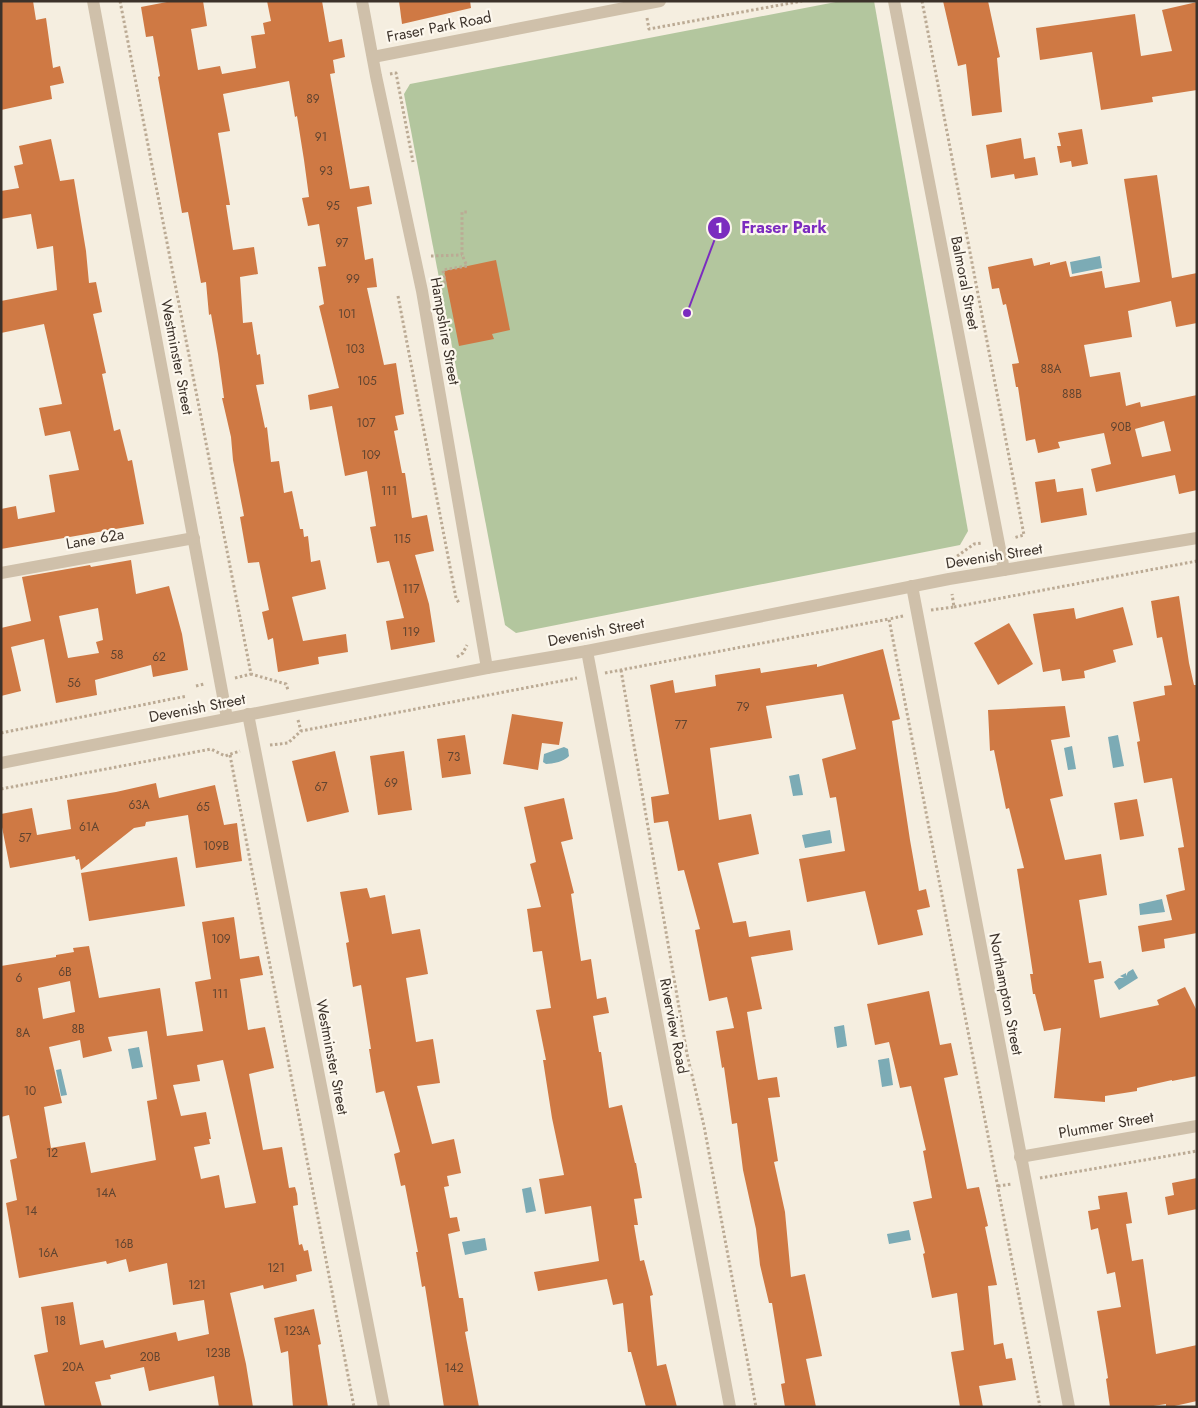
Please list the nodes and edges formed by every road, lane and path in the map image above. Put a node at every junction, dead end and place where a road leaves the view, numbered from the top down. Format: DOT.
graph roads {
  1 [pos="93,1"];
  2 [pos="120,1"];
  3 [pos="362,1"];
  4 [pos="660,1"];
  5 [pos="802,1"];
  6 [pos="894,1"];
  7 [pos="922,1"];
  8 [pos="644,4"];
  9 [pos="626,5"];
  10 [pos="373,56"];
  11 [pos="468,212"];
  12 [pos="462,255"];
  13 [pos="430,256"];
  14 [pos="440,284"];
  15 [pos="398,296"];
  16 [pos="194,538"];
  17 [pos="1197,538"];
  18 [pos="999,541"];
  19 [pos="1197,560"];
  20 [pos="1004,570"];
  21 [pos="1,572"];
  22 [pos="949,579"];
  23 [pos="912,586"];
  24 [pos="462,606"];
  25 [pos="954,607"];
  26 [pos="917,612"];
  27 [pos="889,619"];
  28 [pos="470,641"];
  29 [pos="586,651"];
  30 [pos="451,661"];
  31 [pos="487,668"];
  32 [pos="621,670"];
  33 [pos="592,676"];
  34 [pos="286,684"];
  35 [pos="293,686"];
  36 [pos="187,696"];
  37 [pos="293,706"];
  38 [pos="248,714"];
  39 [pos="227,718"];
  40 [pos="301,731"];
  41 [pos="1,733"];
  42 [pos="255,747"];
  43 [pos="230,755"];
  44 [pos="1,763"];
  45 [pos="1,789"];
  46 [pos="1197,1126"];
  47 [pos="1197,1150"];
  48 [pos="1020,1156"];
  49 [pos="1025,1181"];
  50 [pos="998,1186"];
  51 [pos="354,1407"];
  52 [pos="384,1407"];
  53 [pos="730,1407"];
  54 [pos="756,1407"];
  55 [pos="1040,1407"];
  56 [pos="1069,1407"];
  1 -- 16 [label="street, Westminster Street"];
  2 -- 34 [label="path"];
  3 -- 10 [label="street, Hampshire Street"];
  4 -- 8 [label="street, Fraser Park Road"];
  5 -- 8 [label="path"];
  6 -- 18 [label="street, Balmoral Street"];
  7 -- 18 [label="path"];
  8 -- 9 [label="street, Fraser Park Road"];
  9 -- 10 [label="street, Fraser Park Road"];
  10 -- 31 [label="street, Hampshire Street"];
  11 -- 12 [label="path"];
  12 -- 13 [label="path"];
  12 -- 14 [label="path"];
  15 -- 24 [label="path"];
  16 -- 21 [label="street, Lane 62a"];
  16 -- 39 [label="street, Westminster Street"];
  17 -- 20 [label="street, Devenish Street"];
  18 -- 20 [label="street, Balmoral Street"];
  18 -- 22 [label="path"];
  19 -- 25 [label="path"];
  20 -- 22 [label="street, Devenish Street"];
  22 -- 23 [label="street, Devenish Street"];
  22 -- 25 [label="path"];
  23 -- 26 [label="street, Northampton Street"];
  23 -- 29 [label="street, Devenish Street"];
  25 -- 26 [label="path"];
  26 -- 27 [label="path"];
  26 -- 48 [label="street, Northampton Street"];
  27 -- 32 [label="path"];
  27 -- 50 [label="path"];
  28 -- 30 [label="path"];
  29 -- 31 [label="street, Devenish Street"];
  29 -- 33 [label="street, Riverview Road"];
  31 -- 37 [label="street, Devenish Street"];
  32 -- 33 [label="path"];
  32 -- 54 [label="path"];
  33 -- 40 [label="path"];
  33 -- 53 [label="street, Riverview Road"];
  34 -- 35 [label="path"];
  34 -- 37 [label="path"];
  36 -- 41 [label="path"];
  37 -- 38 [label="street, Devenish Street"];
  37 -- 40 [label="path"];
  38 -- 39 [label="street, Devenish Street"];
  38 -- 42 [label="street, Westminster Street"];
  39 -- 44 [label="street, Devenish Street"];
  40 -- 42 [label="path"];
  42 -- 43 [label="path"];
  42 -- 52 [label="street, Westminster Street"];
  43 -- 45 [label="path"];
  43 -- 51 [label="path"];
  46 -- 48 [label="street, Plummer Street"];
  47 -- 49 [label="path"];
  48 -- 49 [label="street, Northampton Street"];
  49 -- 50 [label="path"];
  49 -- 56 [label="street, Northampton Street"];
  50 -- 55 [label="path"];
}
